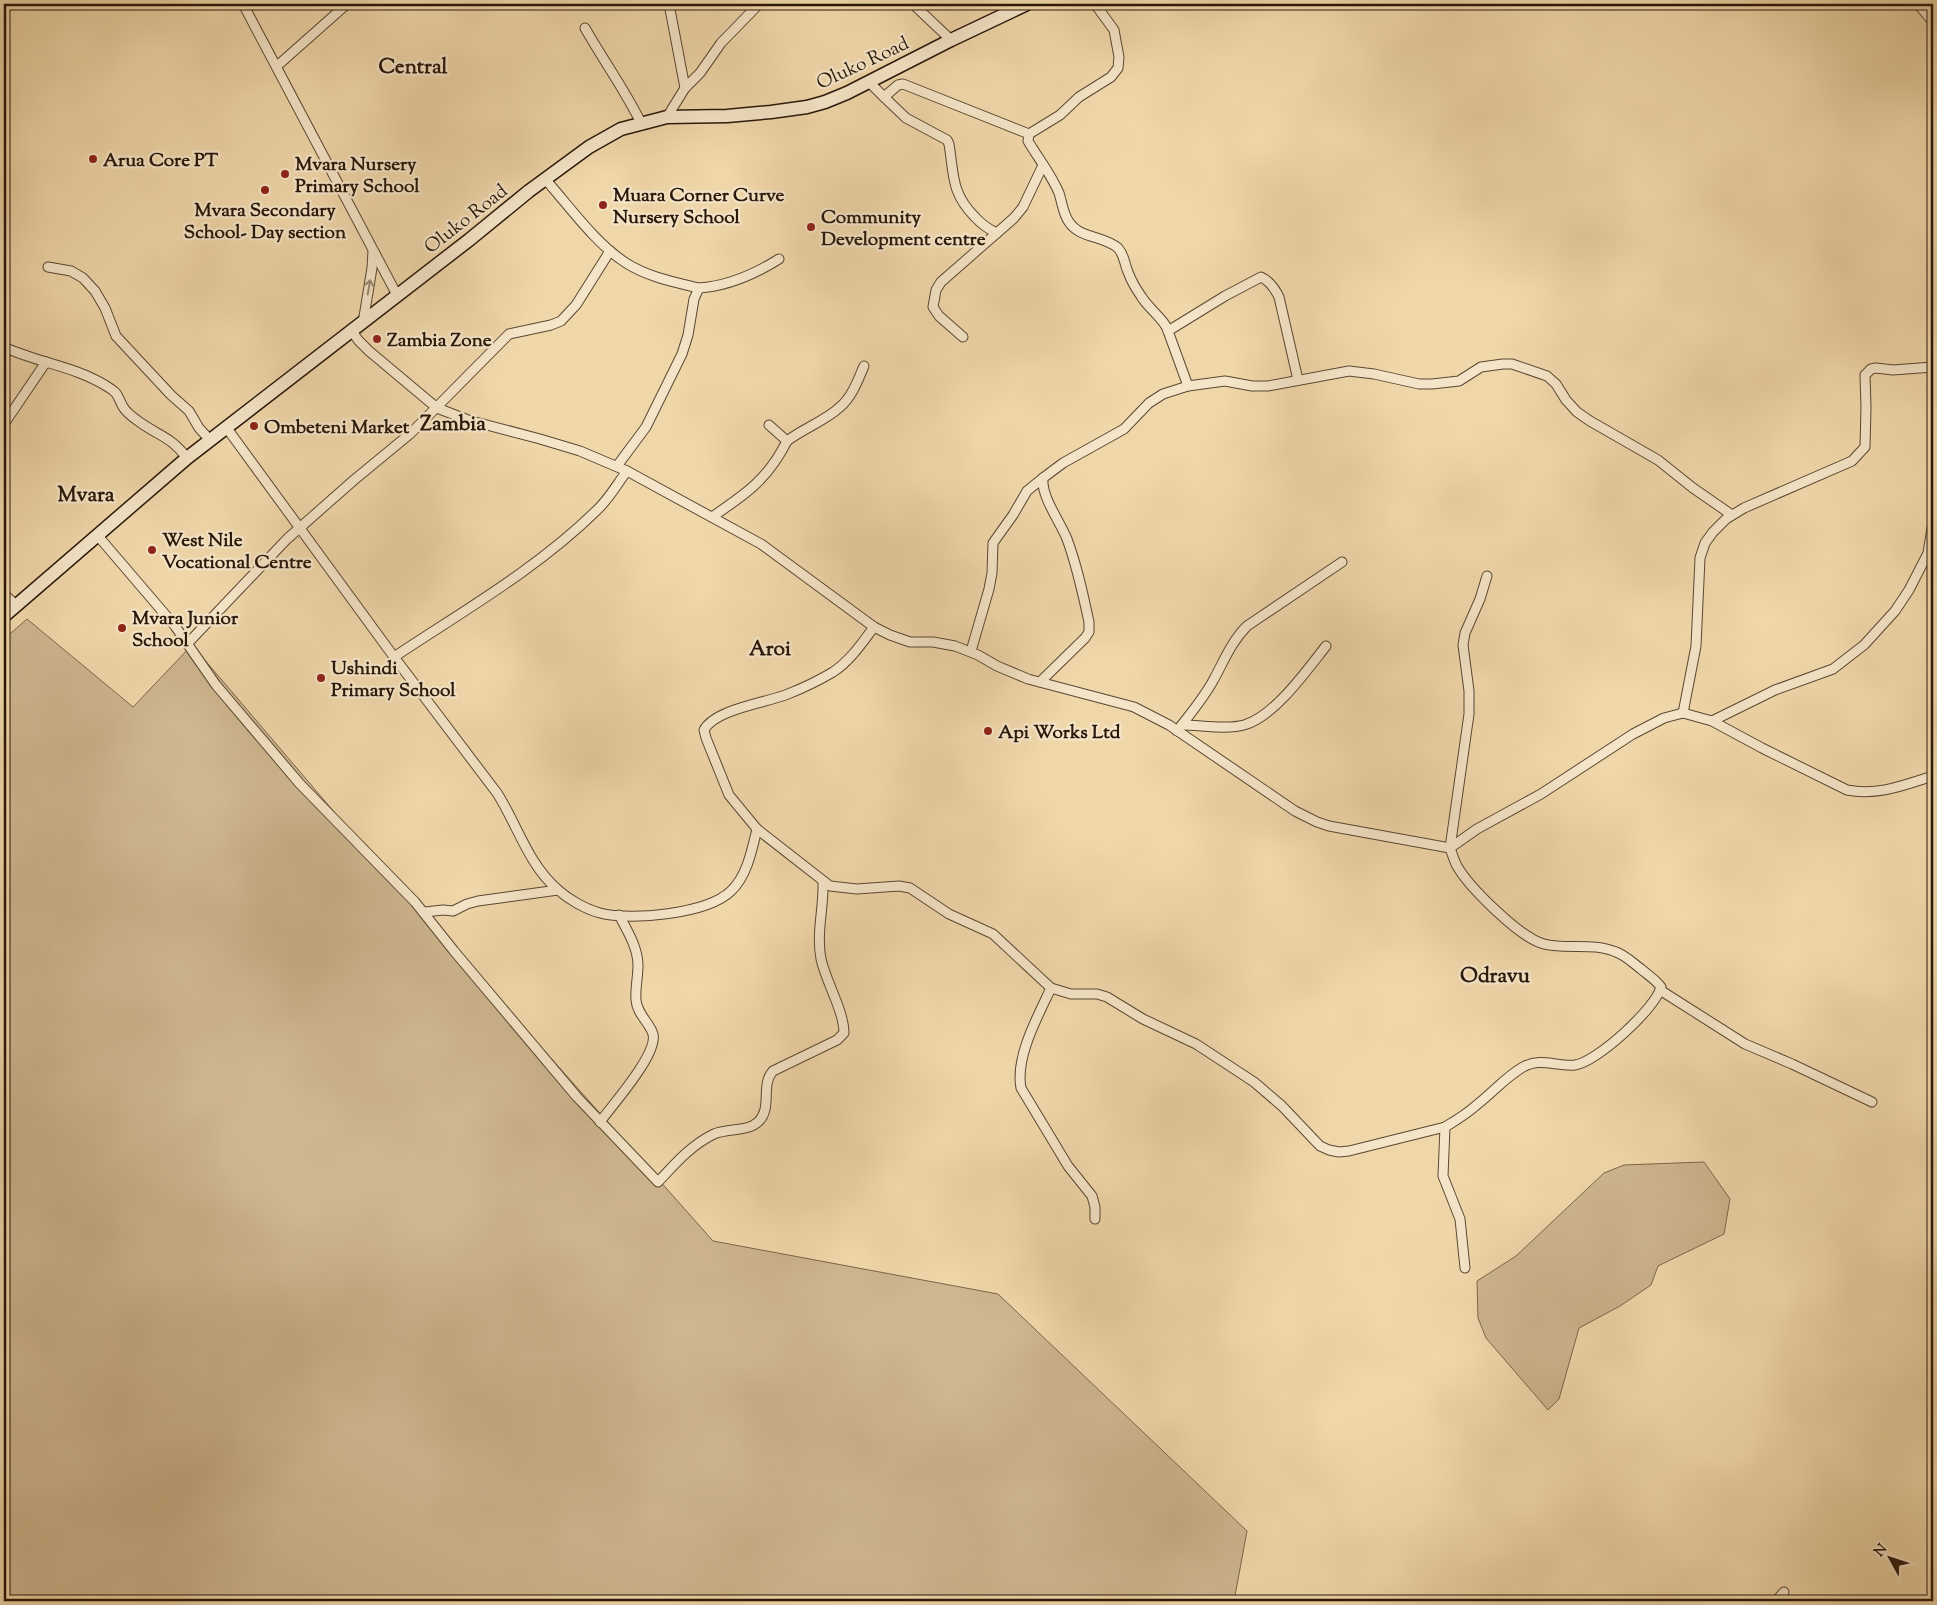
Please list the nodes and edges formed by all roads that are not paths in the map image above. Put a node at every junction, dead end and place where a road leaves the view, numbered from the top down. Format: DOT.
graph roads {
  1 [pos="243,4"];
  2 [pos="347,4"];
  3 [pos="668,4"];
  4 [pos="759,4"];
  5 [pos="913,4"];
  6 [pos="1027,4"];
  7 [pos="1095,4"];
  8 [pos="1918,4"];
  9 [pos="1933,22"];
  10 [pos="585,28"];
  11 [pos="950,40"];
  12 [pos="277,66"];
  13 [pos="869,82"];
  14 [pos="685,88"];
  15 [pos="884,97"];
  16 [pos="667,117"];
  17 [pos="641,123"];
  18 [pos="1029,134"];
  19 [pos="1043,165"];
  20 [pos="545,179"];
  21 [pos="998,232"];
  22 [pos="373,251"];
  23 [pos="610,252"];
  24 [pos="779,259"];
  25 [pos="48,267"];
  26 [pos="699,288"];
  27 [pos="397,296"];
  28 [pos="363,323"];
  29 [pos="352,331"];
  30 [pos="1168,331"];
  31 [pos="963,337"];
  32 [pos="4,347"];
  33 [pos="46,362"];
  34 [pos="864,366"];
  35 [pos="1933,367"];
  36 [pos="1298,380"];
  37 [pos="1188,386"];
  38 [pos="437,408"];
  39 [pos="4,424"];
  40 [pos="769,425"];
  41 [pos="226,427"];
  42 [pos="210,440"];
  43 [pos="788,441"];
  44 [pos="187,458"];
  45 [pos="617,466"];
  46 [pos="627,472"];
  47 [pos="1043,478"];
  48 [pos="1732,515"];
  49 [pos="712,517"];
  50 [pos="1933,522"];
  51 [pos="299,529"];
  52 [pos="98,536"];
  53 [pos="1342,562"];
  54 [pos="1487,576"];
  55 [pos="4,594"];
  56 [pos="16,605"];
  57 [pos="4,616"];
  58 [pos="874,627"];
  59 [pos="188,643"];
  60 [pos="1326,646"];
  61 [pos="971,651"];
  62 [pos="394,657"];
  63 [pos="1040,682"];
  64 [pos="1683,714"];
  65 [pos="1712,721"];
  66 [pos="1180,728"];
  67 [pos="1933,776"];
  68 [pos="757,829"];
  69 [pos="1450,848"];
  70 [pos="824,882"];
  71 [pos="558,890"];
  72 [pos="424,912"];
  73 [pos="619,915"];
  74 [pos="1051,988"];
  75 [pos="1660,990"];
  76 [pos="1872,1102"];
  77 [pos="600,1122"];
  78 [pos="1445,1127"];
  79 [pos="1096,1219"];
  80 [pos="1465,1268"];
  81 [pos="1784,1592"];
  82 [pos="1776,1601"];
  1 -- 12 [label="street"];
  2 -- 12 [label="street"];
  3 -- 14 [label="street"];
  4 -- 14 [label="street"];
  5 -- 11 [label="street"];
  6 -- 11 [label="main road, Oluko Road"];
  7 -- 18 [label="street"];
  8 -- 9 [label="street"];
  10 -- 17 [label="street"];
  11 -- 13 [label="main road, Oluko Road"];
  12 -- 22 [label="street"];
  13 -- 15 [label="street"];
  13 -- 16 [label="main road, Oluko Road"];
  14 -- 16 [label="street"];
  15 -- 18 [label="street"];
  15 -- 21 [label="street"];
  16 -- 17 [label="main road, Oluko Road"];
  17 -- 20 [label="main road, Oluko Road"];
  18 -- 19 [label="street"];
  19 -- 21 [label="street"];
  19 -- 30 [label="street"];
  20 -- 23 [label="street"];
  20 -- 27 [label="main road, Oluko Road"];
  21 -- 31 [label="street"];
  22 -- 27 [label="street"];
  28 -- 22 [label="street, one-way"];
  23 -- 26 [label="street"];
  23 -- 38 [label="street"];
  24 -- 26 [label="street"];
  25 -- 42 [label="street"];
  26 -- 45 [label="street"];
  27 -- 28 [label="main road, Oluko Road"];
  28 -- 29 [label="main road, Oluko Road"];
  29 -- 38 [label="street"];
  29 -- 41 [label="main road, Oluko Road"];
  30 -- 36 [label="street"];
  30 -- 37 [label="street"];
  32 -- 33 [label="street"];
  33 -- 39 [label="street"];
  33 -- 44 [label="street"];
  34 -- 43 [label="street"];
  35 -- 48 [label="street"];
  36 -- 37 [label="street"];
  36 -- 48 [label="street"];
  37 -- 47 [label="street"];
  38 -- 45 [label="street"];
  38 -- 51 [label="street"];
  40 -- 43 [label="street"];
  41 -- 42 [label="main road, Oluko Road"];
  41 -- 51 [label="street"];
  42 -- 44 [label="main road, Oluko Road"];
  43 -- 49 [label="street"];
  44 -- 52 [label="main road, Oluko Road"];
  45 -- 46 [label="street"];
  46 -- 49 [label="street"];
  46 -- 62 [label="street"];
  47 -- 61 [label="street"];
  47 -- 63 [label="street"];
  48 -- 64 [label="street"];
  49 -- 58 [label="street"];
  50 -- 65 [label="street"];
  51 -- 59 [label="street"];
  51 -- 62 [label="street"];
  52 -- 56 [label="main road, Oluko Road"];
  52 -- 59 [label="street"];
  53 -- 66 [label="street"];
  54 -- 69 [label="street"];
  55 -- 56 [label="street"];
  56 -- 57 [label="main road, Oluko Road"];
  58 -- 61 [label="street"];
  58 -- 68 [label="street"];
  59 -- 72 [label="street"];
  60 -- 66 [label="street"];
  61 -- 63 [label="street"];
  62 -- 71 [label="street"];
  63 -- 66 [label="street"];
  64 -- 65 [label="street"];
  64 -- 69 [label="street"];
  65 -- 67 [label="street"];
  66 -- 69 [label="street"];
  68 -- 70 [label="street"];
  68 -- 73 [label="street"];
  69 -- 75 [label="street"];
  70 -- 74 [label="street"];
  70 -- 77 [label="street"];
  71 -- 72 [label="street"];
  71 -- 73 [label="street"];
  72 -- 77 [label="street"];
  73 -- 77 [label="street"];
  74 -- 78 [label="street"];
  74 -- 79 [label="street"];
  75 -- 76 [label="street"];
  75 -- 78 [label="street"];
  78 -- 80 [label="street"];
  81 -- 82 [label="street"];
}
